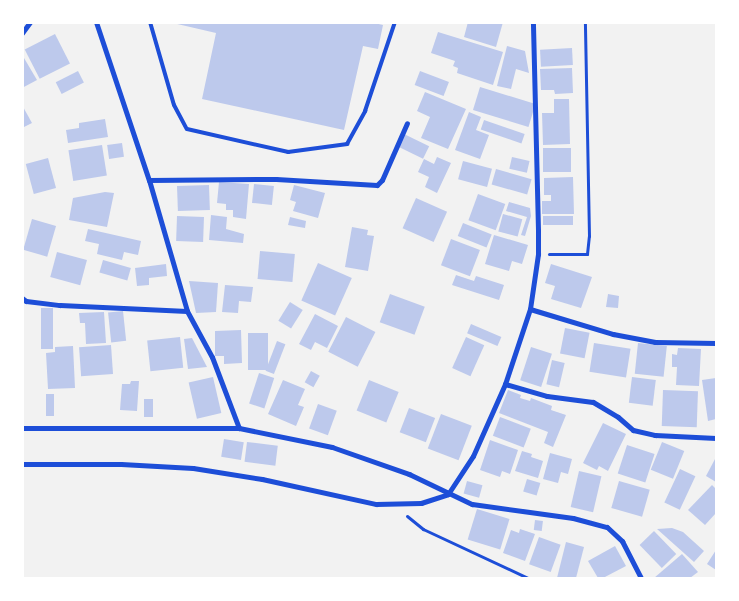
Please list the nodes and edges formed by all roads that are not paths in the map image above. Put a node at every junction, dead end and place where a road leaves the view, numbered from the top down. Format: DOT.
graph roads {
  1 [pos="30,22"];
  2 [pos="96,22"];
  3 [pos="150,22"];
  4 [pos="396,22"];
  5 [pos="533,22"];
  6 [pos="22,33"];
  7 [pos="407,123"];
  8 [pos="149,180"];
  9 [pos="22,298"];
  10 [pos="530,309"];
  11 [pos="187,311"];
  12 [pos="716,343"];
  13 [pos="505,384"];
  14 [pos="22,428"];
  15 [pos="239,428"];
  16 [pos="716,438"];
  17 [pos="22,464"];
  18 [pos="448,494"];
  19 [pos="641,578"];
  1 -- 6 [label="street"];
  2 -- 8 [label="street"];
  3 -- 4 [label="lane"];
  5 -- 10 [label="street"];
  7 -- 8 [label="street"];
  8 -- 11 [label="street"];
  9 -- 11 [label="street"];
  10 -- 12 [label="street"];
  10 -- 13 [label="street"];
  11 -- 15 [label="street"];
  13 -- 16 [label="street"];
  13 -- 18 [label="street"];
  14 -- 15 [label="street"];
  15 -- 18 [label="street"];
  17 -- 18 [label="street"];
  18 -- 19 [label="street"];
}
